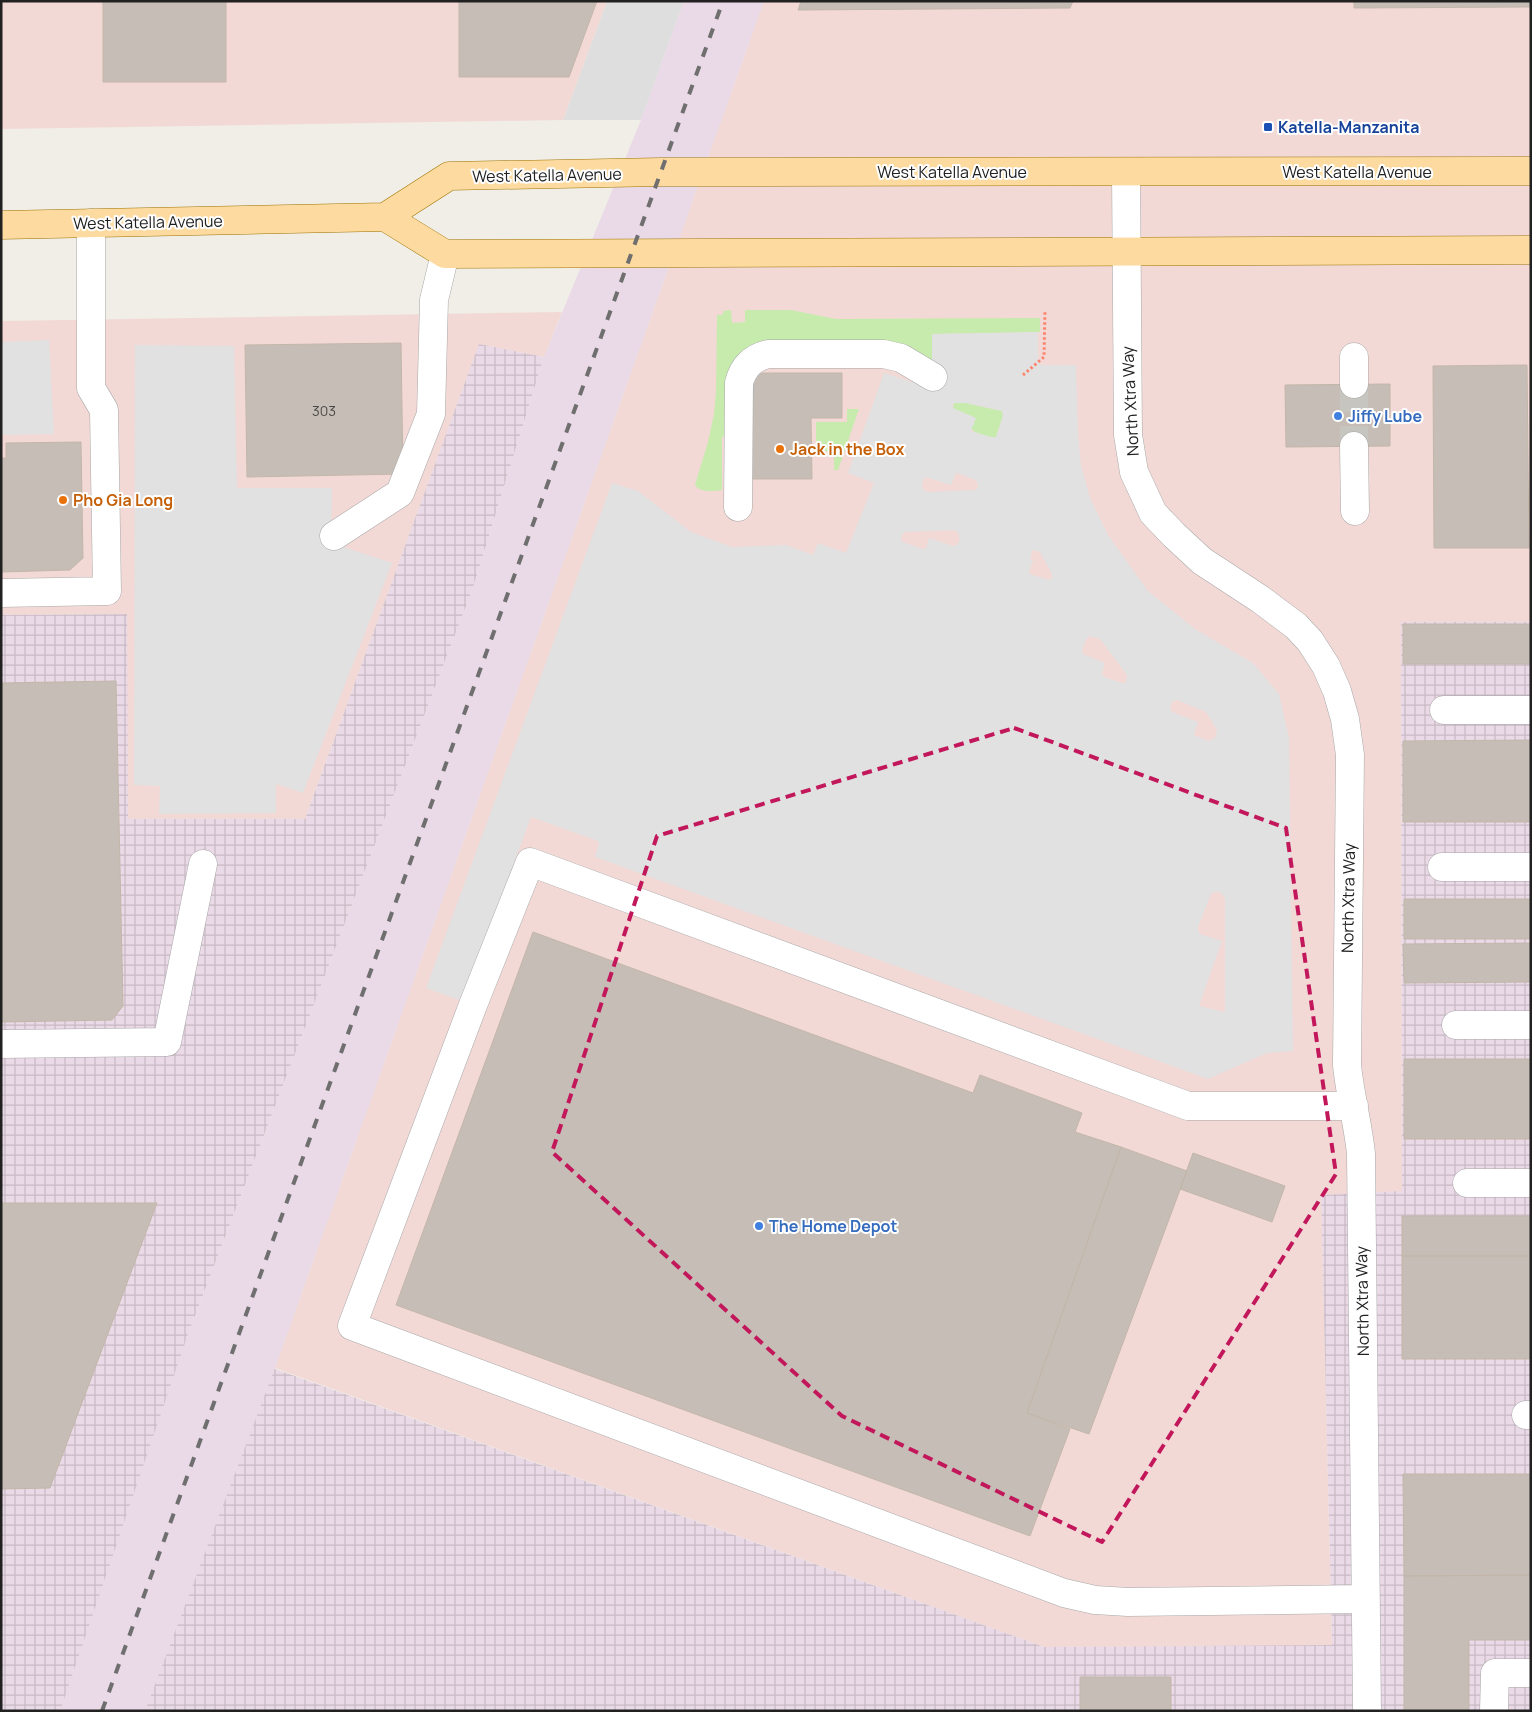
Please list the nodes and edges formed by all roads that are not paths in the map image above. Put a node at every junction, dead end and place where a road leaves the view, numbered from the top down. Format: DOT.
graph roads {
  1 [pos="1531,171"];
  2 [pos="1126,172"];
  3 [pos="385,217"];
  4 [pos="91,223"];
  5 [pos="1,224"];
  6 [pos="1531,250"];
  7 [pos="1127,252"];
  8 [pos="445,254"];
  9 [pos="1354,357"];
  10 [pos="933,377"];
  11 [pos="1354,384"];
  12 [pos="1354,446"];
  13 [pos="738,507"];
  14 [pos="1355,511"];
  15 [pos="334,536"];
  16 [pos="1,593"];
  17 [pos="1444,710"];
  18 [pos="1531,710"];
  19 [pos="203,864"];
  20 [pos="1442,867"];
  21 [pos="1531,867"];
  22 [pos="1456,1025"];
  23 [pos="1531,1025"];
  24 [pos="1,1044"];
  25 [pos="1354,1106"];
  26 [pos="1467,1183"];
  27 [pos="1531,1183"];
  28 [pos="1365,1599"];
  29 [pos="1531,1673"];
  30 [pos="1367,1711"];
  31 [pos="1494,1711"];
  1 -- 2 [label="main road, West Katella Avenue"];
  2 -- 3 [label="main road, West Katella Avenue"];
  2 -- 7 [label="street, North Xtra Way"];
  3 -- 4 [label="main road, West Katella Avenue"];
  3 -- 8 [label="main road"];
  4 -- 5 [label="main road, West Katella Avenue"];
  4 -- 16 [label="street"];
  6 -- 7 [label="main road"];
  7 -- 8 [label="main road"];
  7 -- 25 [label="street, North Xtra Way"];
  8 -- 15 [label="street"];
  9 -- 11 [label="street"];
  10 -- 13 [label="street"];
  12 -- 14 [label="street"];
  17 -- 18 [label="street"];
  19 -- 24 [label="street"];
  20 -- 21 [label="street"];
  22 -- 23 [label="street"];
  25 -- 28 [label="street, North Xtra Way"];
  25 -- 28 [label="street"];
  26 -- 27 [label="street"];
  28 -- 30 [label="street, North Xtra Way"];
  29 -- 31 [label="street"];
}
